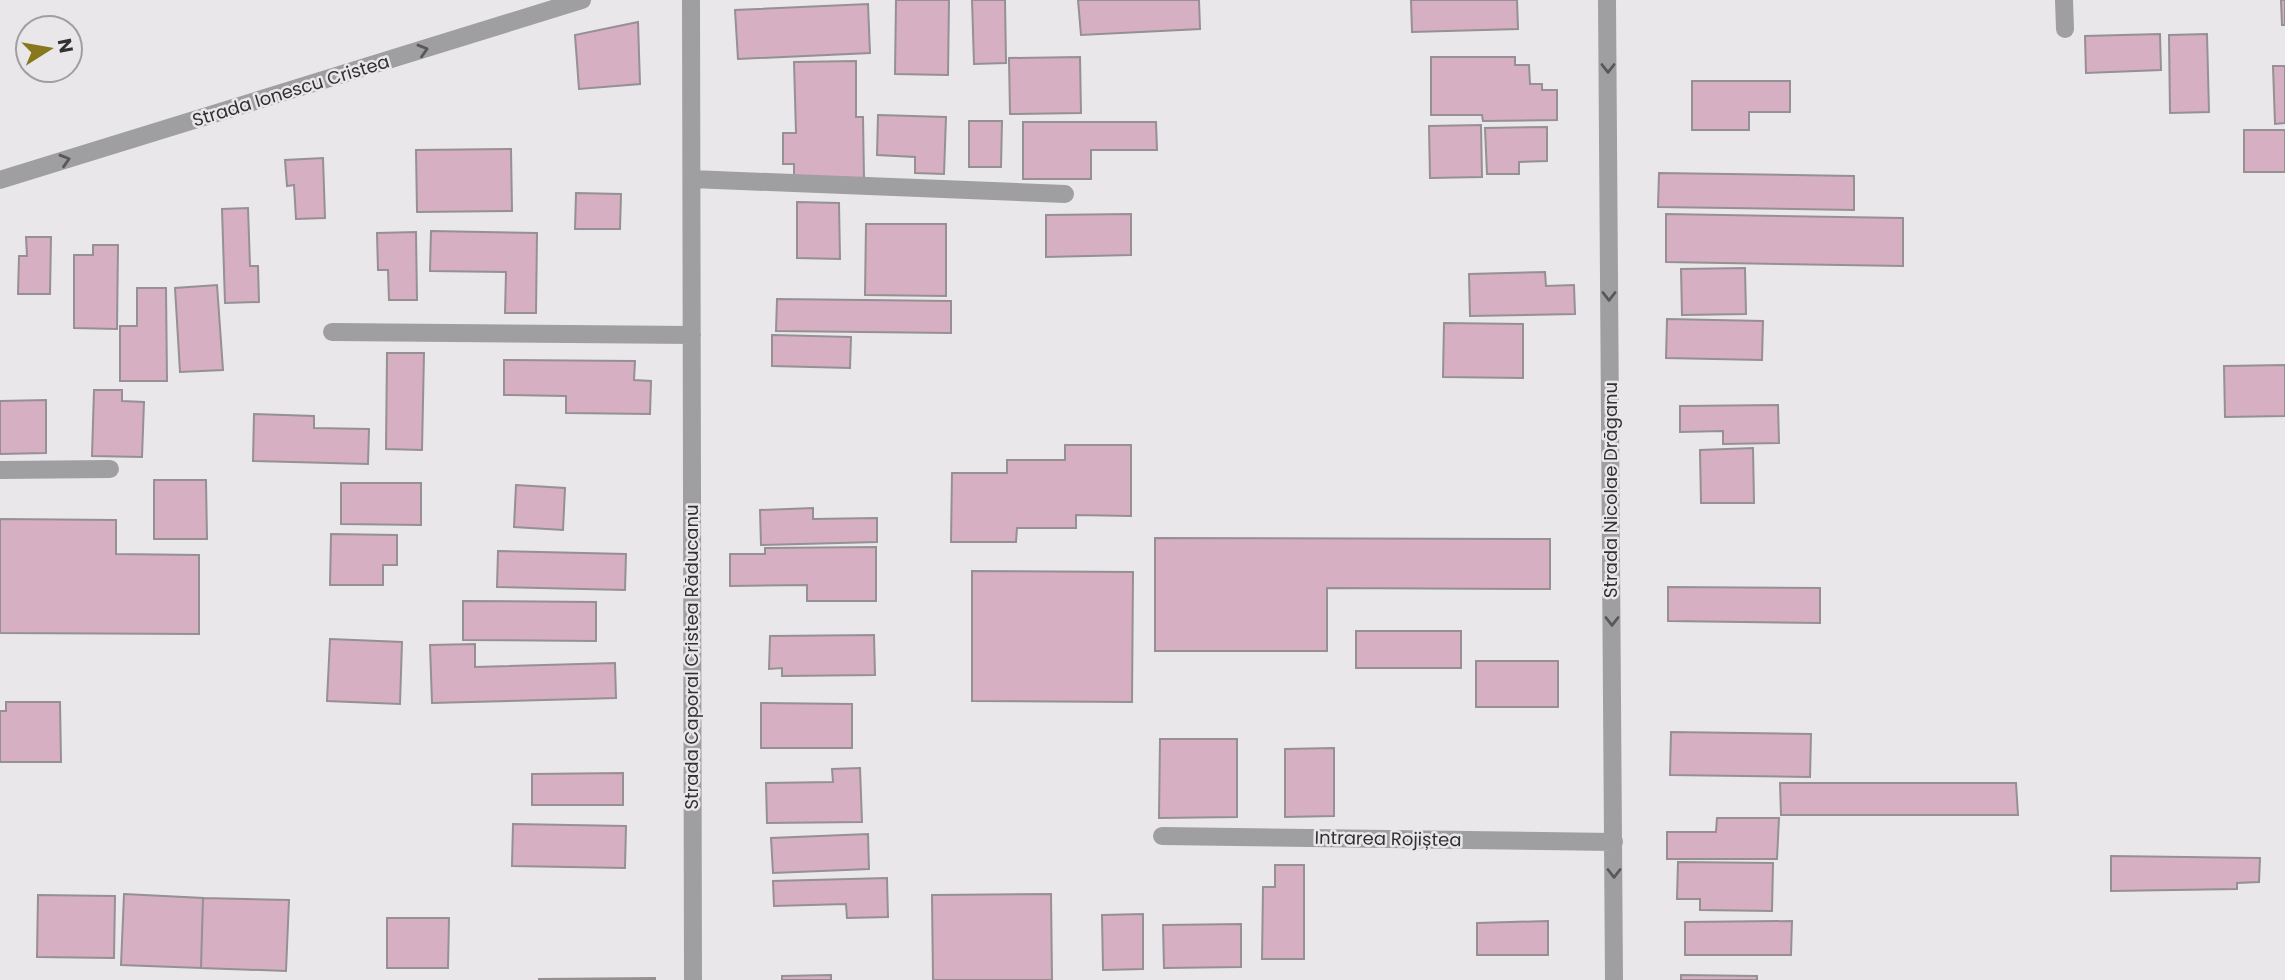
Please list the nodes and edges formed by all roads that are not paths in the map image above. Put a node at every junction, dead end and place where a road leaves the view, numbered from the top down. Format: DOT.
graph roads {
  1 [pos="582,0"];
  2 [pos="691,0"];
  3 [pos="1607,0"];
  4 [pos="2064,0"];
  5 [pos="2065,29"];
  6 [pos="692,179"];
  7 [pos="0,180"];
  8 [pos="1065,194"];
  9 [pos="332,332"];
  10 [pos="692,335"];
  11 [pos="110,469"];
  12 [pos="0,470"];
  13 [pos="1162,836"];
  14 [pos="1614,842"];
  15 [pos="693,980"];
  16 [pos="1614,980"];
  7 -- 1 [label="street, Strada Ionescu Cristea, one-way"];
  2 -- 6 [label="street, Strada Caporal Cristea Răducanu"];
  3 -- 14 [label="street, Strada Nicolae Drăganu, one-way"];
  4 -- 5 [label="street"];
  6 -- 8 [label="street"];
  6 -- 10 [label="street, Strada Caporal Cristea Răducanu"];
  9 -- 10 [label="street"];
  10 -- 15 [label="street, Strada Caporal Cristea Răducanu"];
  11 -- 12 [label="street"];
  13 -- 14 [label="street, Intrarea Rojiștea"];
  14 -- 16 [label="street, Strada Nicolae Drăganu, one-way"];
}
